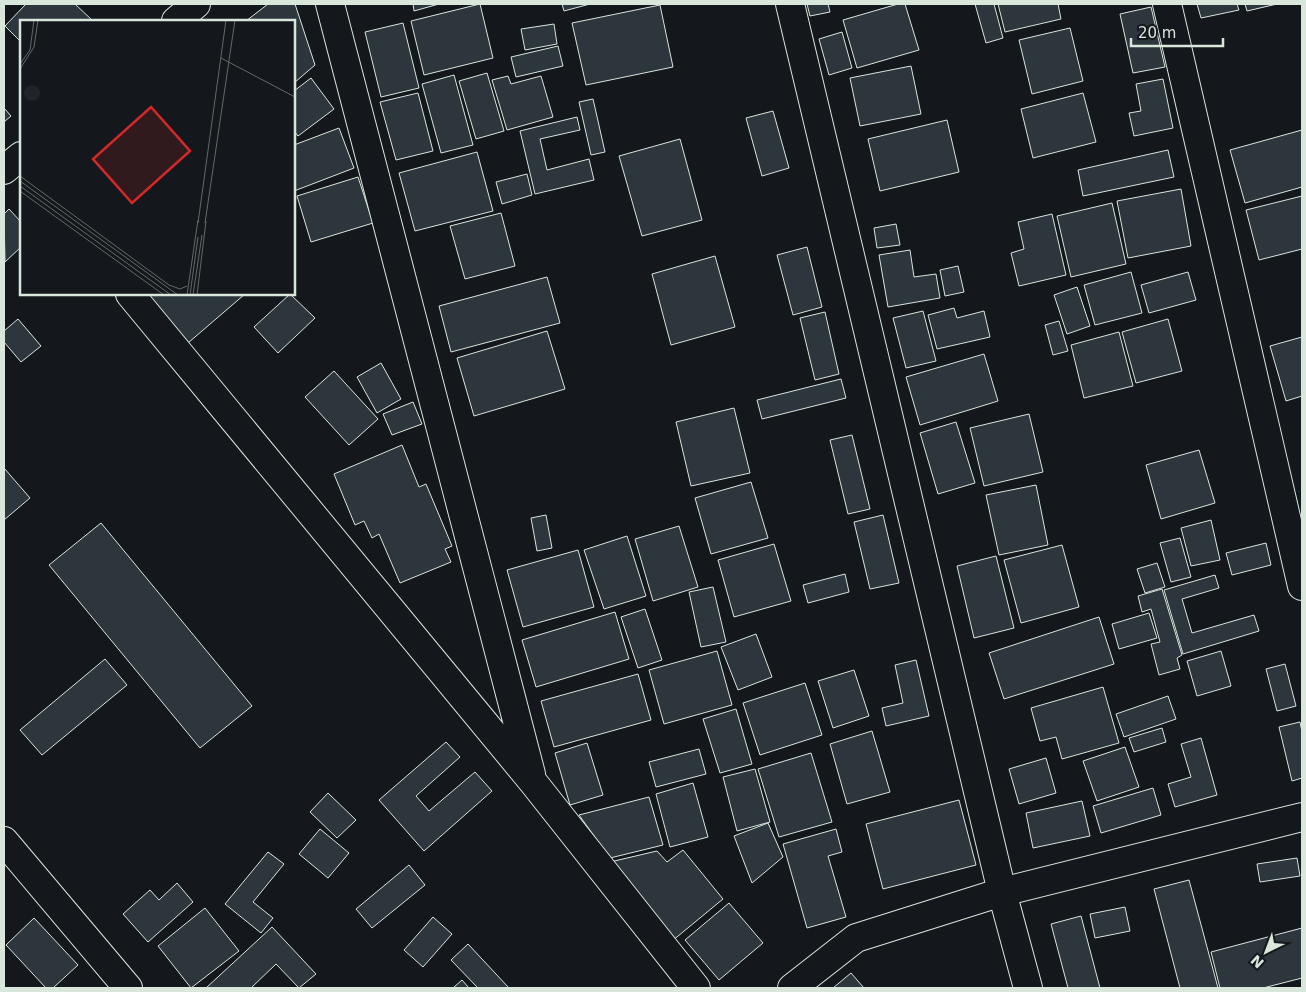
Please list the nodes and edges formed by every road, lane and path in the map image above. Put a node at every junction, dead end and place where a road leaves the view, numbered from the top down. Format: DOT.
graph roads {
  1 [pos="196,4"];
  2 [pos="330,4"];
  3 [pos="790,4"];
  4 [pos="1167,4"];
  5 [pos="177,20"];
  6 [pos="131,295"];
  7 [pos="1302,586"];
  8 [pos="533,782"];
  9 [pos="1302,817"];
  10 [pos="4,841"];
  11 [pos="1002,892"];
  12 [pos="128,988"];
  13 [pos="696,988"];
  14 [pos="792,988"];
  15 [pos="1028,988"];
  1 -- 5 [label="street"];
  2 -- 8 [label="street"];
  3 -- 11 [label="street"];
  4 -- 7 [label="street"];
  6 -- 8 [label="street"];
  8 -- 13 [label="street"];
  9 -- 11 [label="street"];
  10 -- 12 [label="street"];
  11 -- 14 [label="street"];
  11 -- 15 [label="street"];
}
